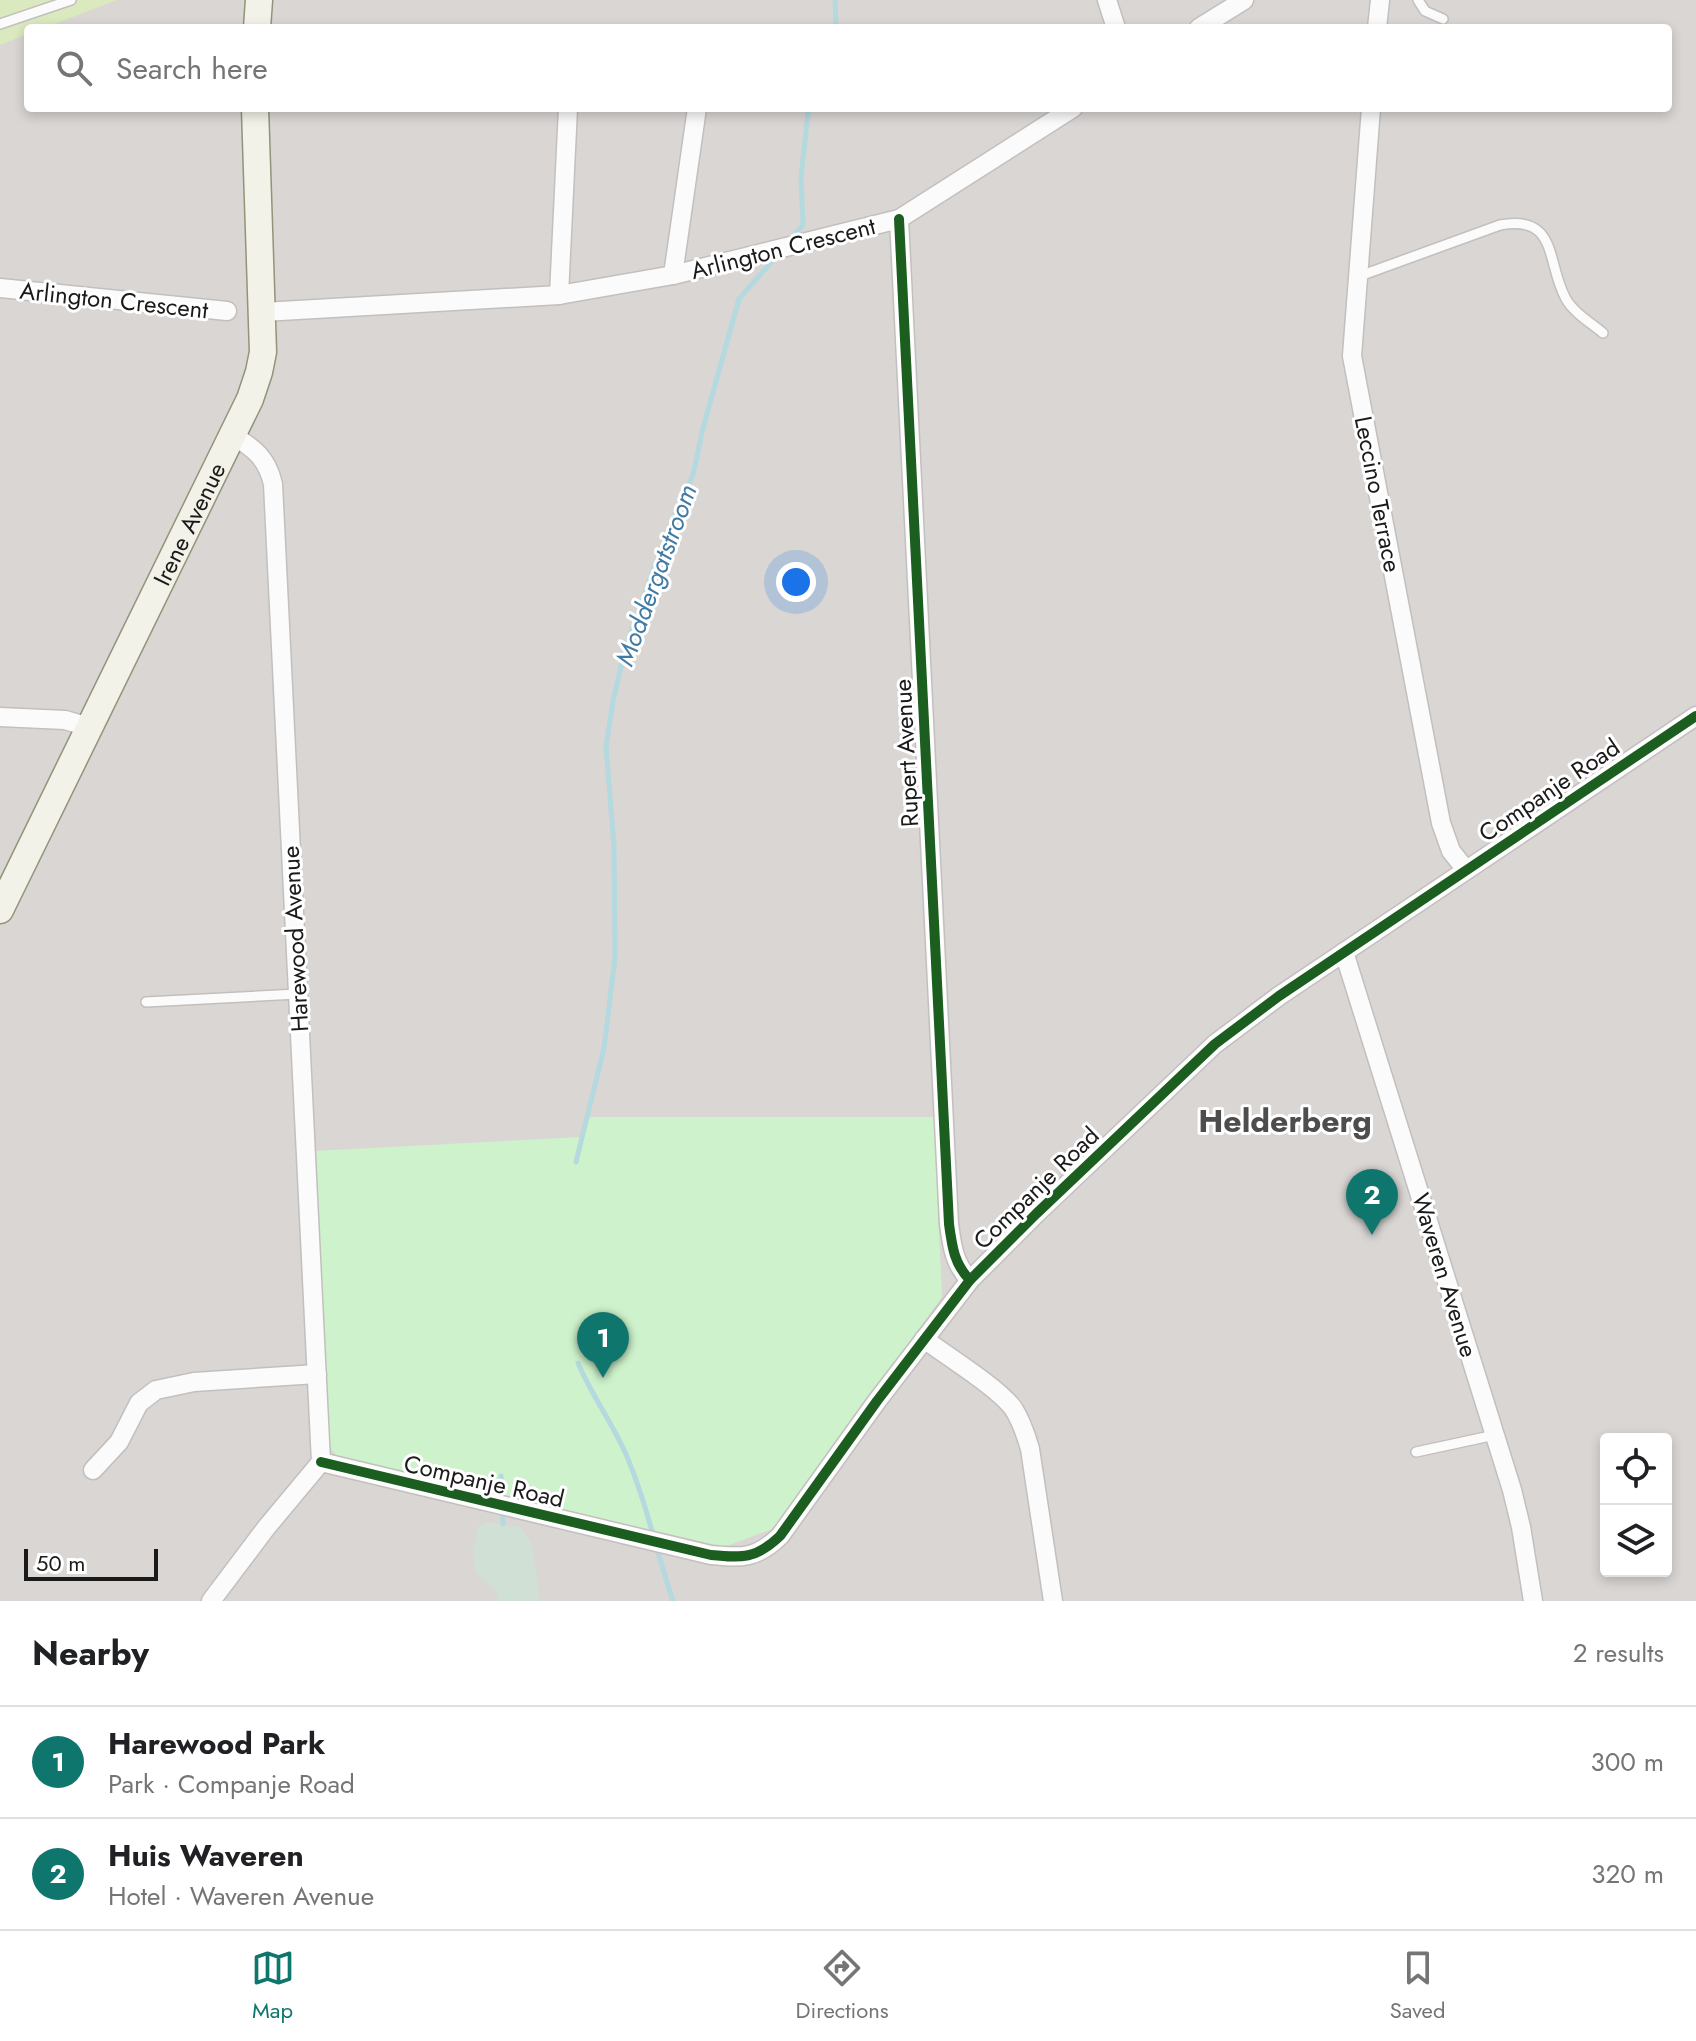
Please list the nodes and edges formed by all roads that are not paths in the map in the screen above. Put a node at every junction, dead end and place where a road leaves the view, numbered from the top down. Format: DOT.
graph roads {
  1 [pos="71,0"];
  2 [pos="259,0"];
  3 [pos="1107,0"];
  4 [pos="1244,0"];
  5 [pos="1380,0"];
  6 [pos="1418,0"];
  7 [pos="1443,19"];
  8 [pos="0,24"];
  9 [pos="257,24"];
  10 [pos="1115,24"];
  11 [pos="1205,24"];
  12 [pos="1377,24"];
  13 [pos="255,112"];
  14 [pos="568,112"];
  15 [pos="696,112"];
  16 [pos="1067,112"];
  17 [pos="1371,112"];
  18 [pos="899,219"];
  19 [pos="673,275"];
  20 [pos="1357,277"];
  21 [pos="0,288"];
  22 [pos="559,295"];
  23 [pos="227,311"];
  24 [pos="263,312"];
  25 [pos="1603,333"];
  26 [pos="232,435"];
  27 [pos="1696,716"];
  28 [pos="0,717"];
  29 [pos="89,727"];
  30 [pos="1466,870"];
  31 [pos="0,910"];
  32 [pos="1344,952"];
  33 [pos="297,994"];
  34 [pos="146,1002"];
  35 [pos="970,1280"];
  36 [pos="924,1339"];
  37 [pos="317,1374"];
  38 [pos="1495,1435"];
  39 [pos="1416,1452"];
  40 [pos="321,1462"];
  41 [pos="93,1470"];
  42 [pos="211,1601"];
  43 [pos="1053,1601"];
  44 [pos="1533,1601"];
  1 -- 8 [label="lane"];
  2 -- 9 [label="street"];
  3 -- 10 [label="street"];
  4 -- 11 [label="street"];
  5 -- 12 [label="street"];
  6 -- 7 [label="lane"];
  13 -- 24 [label="street, Irene Avenue"];
  14 -- 22 [label="street"];
  15 -- 19 [label="street"];
  16 -- 18 [label="street, Arlington Crescent"];
  17 -- 20 [label="street, Leccino Terrace"];
  18 -- 19 [label="street, Arlington Crescent"];
  18 -- 35 [label="street, Rupert Avenue"];
  19 -- 22 [label="street, Arlington Crescent"];
  20 -- 25 [label="lane"];
  20 -- 30 [label="street, Leccino Terrace"];
  21 -- 23 [label="street, Arlington Crescent"];
  22 -- 24 [label="street, Arlington Crescent"];
  24 -- 26 [label="street, Irene Avenue"];
  26 -- 29 [label="street, Irene Avenue"];
  26 -- 33 [label="street, Harewood Avenue"];
  27 -- 30 [label="street, Companje Road"];
  28 -- 29 [label="street"];
  29 -- 31 [label="street, Irene Avenue"];
  30 -- 32 [label="street, Companje Road"];
  32 -- 35 [label="street, Companje Road"];
  32 -- 38 [label="street, Waveren Avenue"];
  33 -- 34 [label="lane"];
  33 -- 37 [label="street, Harewood Avenue"];
  35 -- 36 [label="street, Companje Road"];
  36 -- 40 [label="street, Companje Road"];
  36 -- 43 [label="street"];
  37 -- 40 [label="street, Harewood Avenue"];
  37 -- 41 [label="street"];
  38 -- 39 [label="lane"];
  38 -- 44 [label="street, Waveren Avenue"];
  40 -- 42 [label="street"];
}
